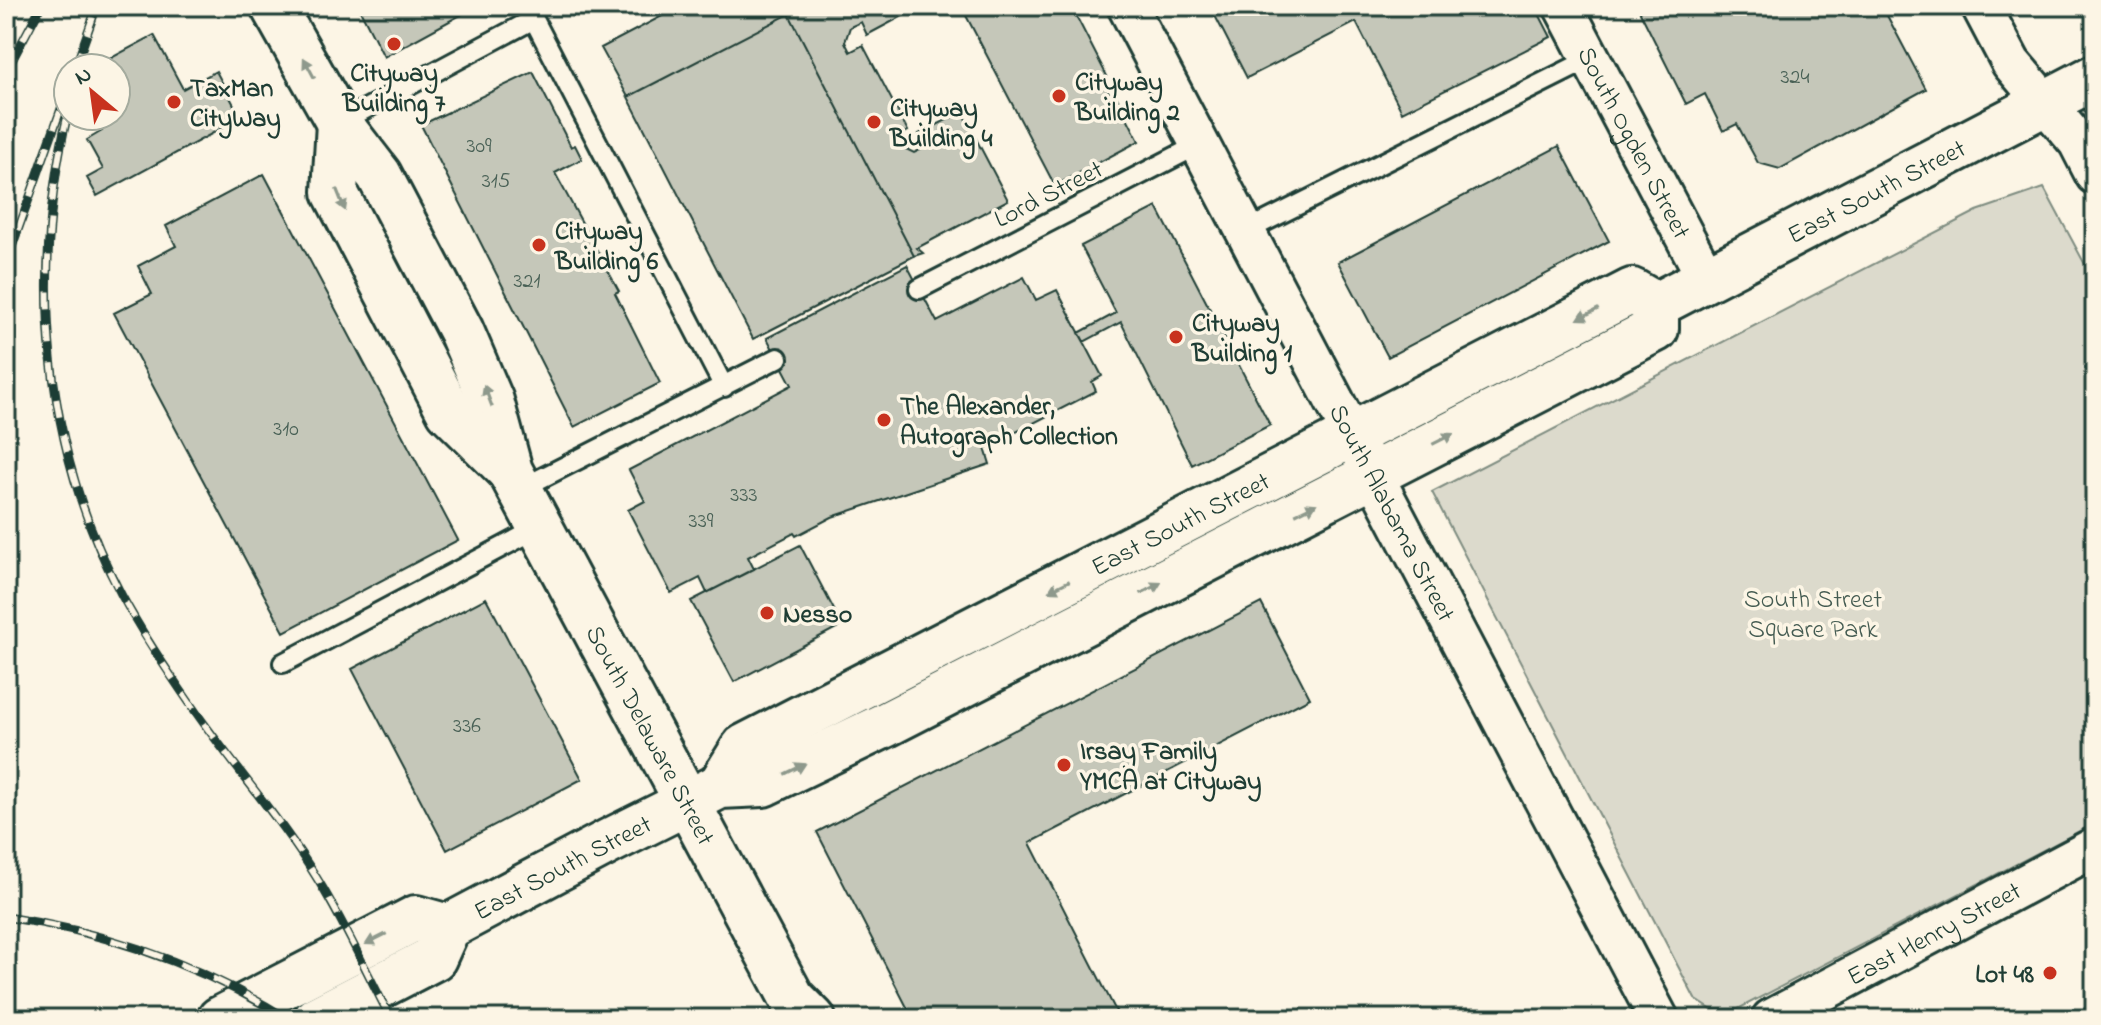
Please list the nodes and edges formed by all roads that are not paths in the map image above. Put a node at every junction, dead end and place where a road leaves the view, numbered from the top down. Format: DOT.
graph roads {
  1 [pos="1127,6"];
  2 [pos="1563,6"];
  3 [pos="1981,6"];
  4 [pos="277,8"];
  5 [pos="531,13"];
  6 [pos="1590,59"];
  7 [pos="2095,77"];
  8 [pos="2046,104"];
  9 [pos="339,123"];
  10 [pos="1200,144"];
  11 [pos="2095,175"];
  12 [pos="1246,231"];
  13 [pos="1707,279"];
  14 [pos="919,289"];
  15 [pos="1656,305"];
  16 [pos="778,358"];
  17 [pos="724,387"];
  18 [pos="1353,436"];
  19 [pos="1373,475"];
  20 [pos="515,480"];
  21 [pos="540,527"];
  22 [pos="283,663"];
  23 [pos="704,794"];
  24 [pos="2095,847"];
  25 [pos="448,927"];
  26 [pos="798,1012"];
  27 [pos="220,1019"];
  28 [pos="316,1019"];
  29 [pos="1659,1019"];
  30 [pos="1771,1019"];
  1 -- 10 [label="street, South Alabama Street"];
  2 -- 6 [label="street, South Ogden Street"];
  3 -- 8 [label="street"];
  9 -- 4 [label="main road, South Delaware Street, one-way"];
  5 -- 9 [label="lane"];
  5 -- 17 [label="lane"];
  6 -- 12 [label="lane"];
  6 -- 13 [label="street, South Ogden Street"];
  7 -- 8 [label="main road, East South Street"];
  8 -- 11 [label="street"];
  8 -- 13 [label="main road, East South Street"];
  9 -- 20 [label="main road, South Delaware Street"];
  10 -- 12 [label="street, South Alabama Street"];
  10 -- 14 [label="lane, Lord Street"];
  12 -- 18 [label="street, South Alabama Street"];
  13 -- 15 [label="main road, East South Street"];
  15 -- 18 [label="main road, East South Street, one-way"];
  19 -- 15 [label="main road, East South Street, one-way"];
  16 -- 17 [label="lane"];
  17 -- 20 [label="lane"];
  18 -- 19 [label="street, South Alabama Street"];
  18 -- 23 [label="main road, East South Street, one-way"];
  23 -- 19 [label="main road, East South Street, one-way"];
  19 -- 29 [label="street, South Alabama Street"];
  20 -- 21 [label="main road, South Delaware Street"];
  21 -- 22 [label="lane"];
  21 -- 23 [label="main road, South Delaware Street"];
  23 -- 25 [label="main road, East South Street"];
  23 -- 26 [label="main road, South Delaware Street"];
  24 -- 30 [label="street, East Henry Street"];
  25 -- 27 [label="main road, East South Street, one-way"];
  25 -- 28 [label="main road, East South Street"];
}
